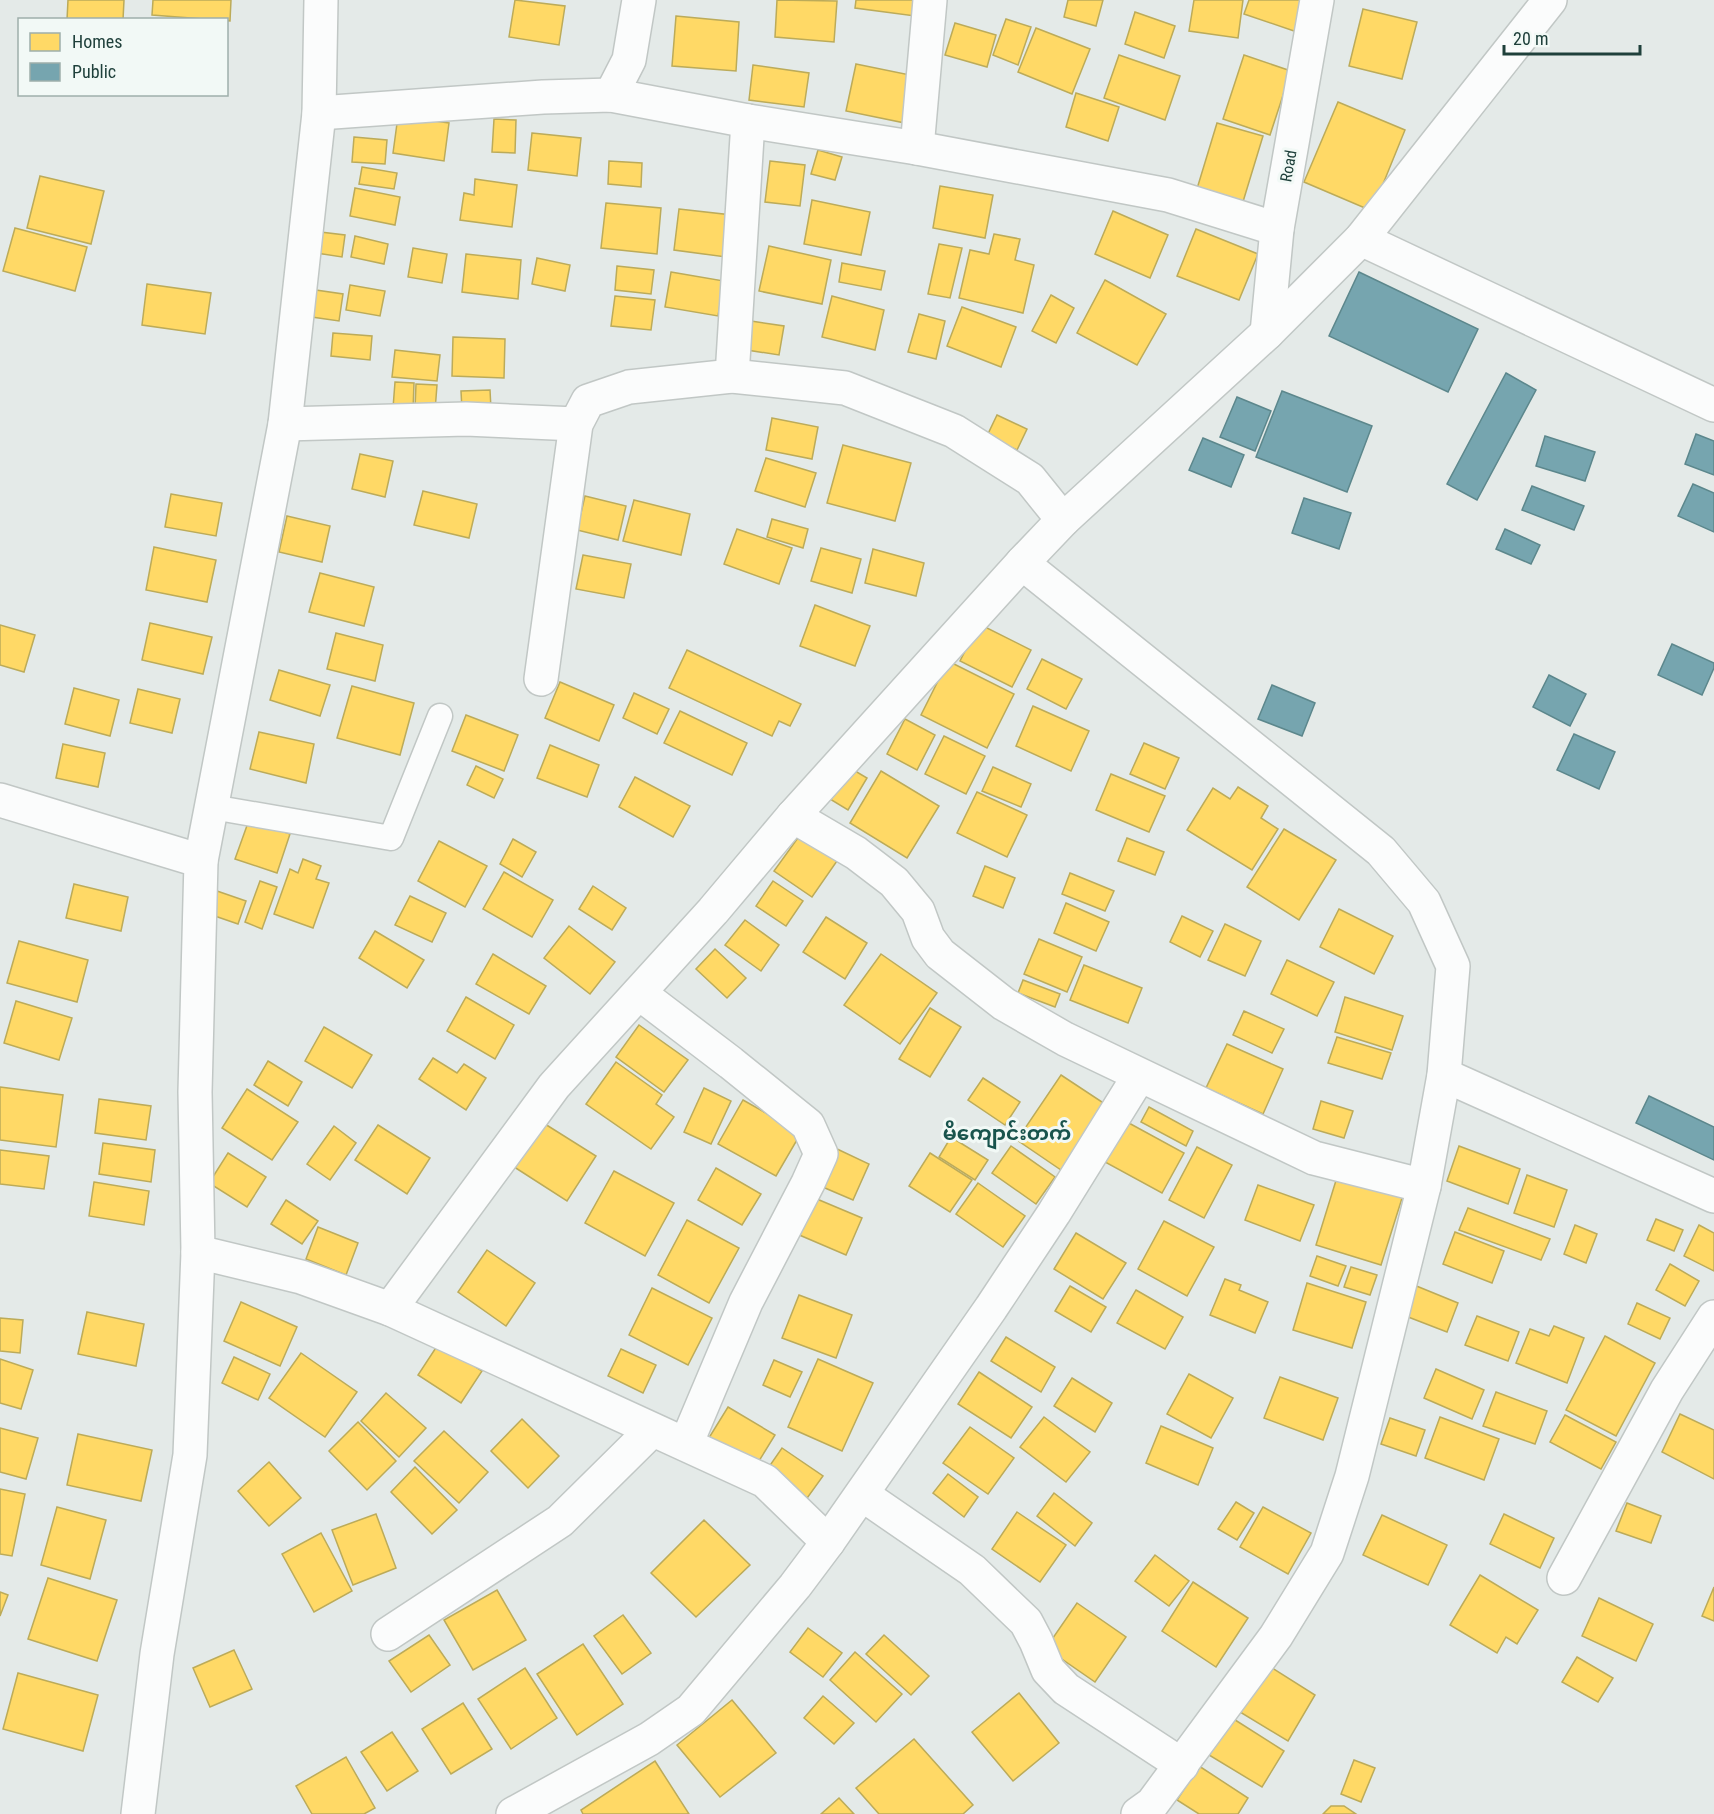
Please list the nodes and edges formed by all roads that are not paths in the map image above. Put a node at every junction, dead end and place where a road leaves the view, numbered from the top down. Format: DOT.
graph roads {
  1 [pos="321,0"];
  2 [pos="639,0"];
  3 [pos="930,0"];
  4 [pos="1317,0"];
  5 [pos="1550,0"];
  6 [pos="611,95"];
  7 [pos="319,113"];
  8 [pos="748,121"];
  9 [pos="917,148"];
  10 [pos="1277,229"];
  11 [pos="1362,239"];
  12 [pos="1267,333"];
  13 [pos="732,376"];
  14 [pos="1714,405"];
  15 [pos="285,424"];
  16 [pos="576,424"];
  17 [pos="1063,520"];
  18 [pos="1022,563"];
  19 [pos="541,679"];
  20 [pos="440,716"];
  21 [pos="0,800"];
  22 [pos="212,807"];
  23 [pos="793,816"];
  24 [pos="201,861"];
  25 [pos="639,993"];
  26 [pos="1444,1075"];
  27 [pos="1139,1076"];
  28 [pos="1424,1186"];
  29 [pos="1714,1196"];
  30 [pos="198,1252"];
  31 [pos="390,1310"];
  32 [pos="1714,1317"];
  33 [pos="652,1430"];
  34 [pos="686,1444"];
  35 [pos="863,1495"];
  36 [pos="828,1542"];
  37 [pos="1564,1578"];
  38 [pos="388,1634"];
  39 [pos="1182,1765"];
  40 [pos="1153,1810"];
  41 [pos="138,1814"];
  42 [pos="513,1814"];
  1 -- 7 [label="street"];
  2 -- 6 [label="street"];
  3 -- 9 [label="street"];
  4 -- 10 [label="street, Road"];
  5 -- 11 [label="street"];
  6 -- 7 [label="street"];
  6 -- 8 [label="street"];
  7 -- 15 [label="street"];
  8 -- 9 [label="street"];
  8 -- 13 [label="street"];
  9 -- 10 [label="street"];
  10 -- 12 [label="street, Road"];
  11 -- 12 [label="street"];
  11 -- 14 [label="street"];
  12 -- 17 [label="street"];
  13 -- 16 [label="street"];
  13 -- 17 [label="street"];
  15 -- 16 [label="street"];
  15 -- 22 [label="street"];
  16 -- 19 [label="street"];
  17 -- 18 [label="street"];
  18 -- 23 [label="street"];
  18 -- 26 [label="street"];
  20 -- 22 [label="lane"];
  21 -- 24 [label="street"];
  22 -- 24 [label="street"];
  23 -- 25 [label="street"];
  23 -- 27 [label="street"];
  24 -- 30 [label="street"];
  25 -- 31 [label="street"];
  25 -- 34 [label="street"];
  26 -- 28 [label="street"];
  26 -- 29 [label="street"];
  27 -- 28 [label="street"];
  27 -- 35 [label="street"];
  28 -- 39 [label="street"];
  30 -- 31 [label="street"];
  30 -- 41 [label="street"];
  31 -- 33 [label="street"];
  32 -- 37 [label="street"];
  33 -- 34 [label="street"];
  33 -- 38 [label="street"];
  34 -- 36 [label="street"];
  35 -- 36 [label="street"];
  35 -- 39 [label="street"];
  36 -- 42 [label="street"];
  39 -- 40 [label="street"];
}
